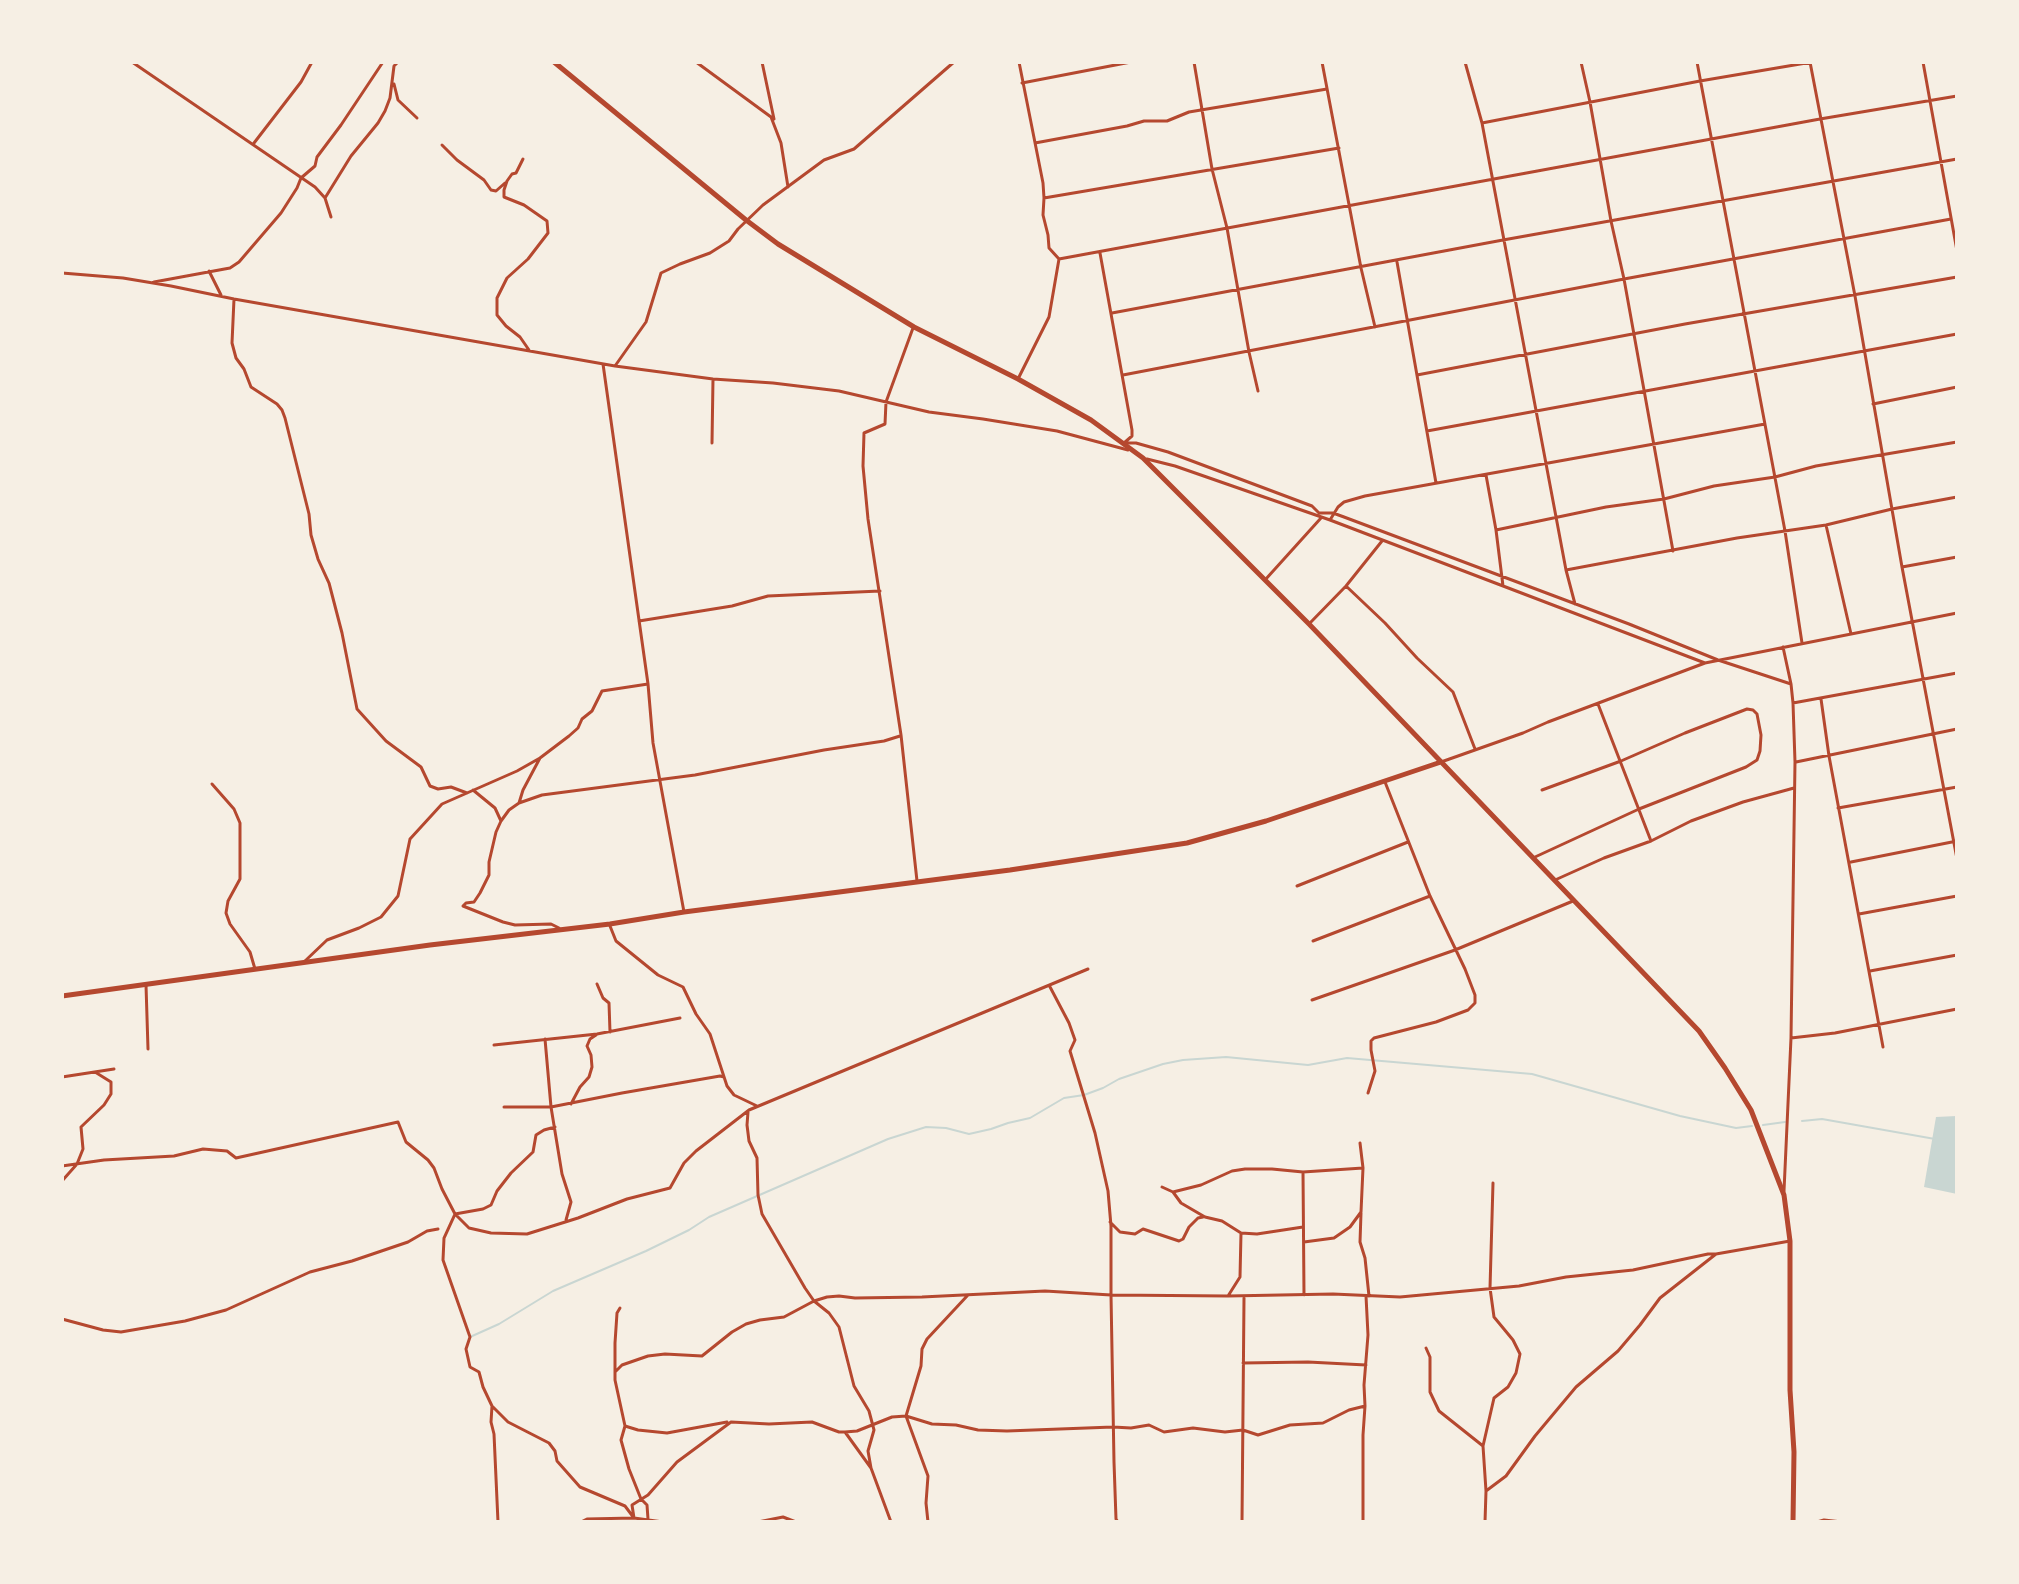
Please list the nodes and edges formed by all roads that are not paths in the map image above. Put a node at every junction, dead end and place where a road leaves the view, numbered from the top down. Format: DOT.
graph roads {
  1 [pos="132,62"];
  2 [pos="312,62"];
  3 [pos="385,62"];
  4 [pos="554,62"];
  5 [pos="696,62"];
  6 [pos="762,62"];
  7 [pos="954,62"];
  8 [pos="1019,62"];
  9 [pos="1099,62"];
  10 [pos="1131,62"];
  11 [pos="1194,62"];
  12 [pos="1322,62"];
  13 [pos="1465,62"];
  14 [pos="1581,62"];
  15 [pos="1697,62"];
  16 [pos="1810,62"];
  17 [pos="1923,62"];
  18 [pos="396,64"];
  19 [pos="1108,66"];
  20 [pos="392,76"];
  21 [pos="1700,81"];
  22 [pos="1022,83"];
  23 [pos="1327,89"];
  24 [pos="1957,96"];
  25 [pos="1930,101"];
  26 [pos="1590,102"];
  27 [pos="1202,109"];
  28 [pos="417,118"];
  29 [pos="1820,119"];
  30 [pos="774,123"];
  31 [pos="1482,123"];
  32 [pos="1712,139"];
  33 [pos="1035,143"];
  34 [pos="253,144"];
  35 [pos="442,145"];
  36 [pos="1339,148"];
  37 [pos="523,159"];
  38 [pos="1600,159"];
  39 [pos="1957,159"];
  40 [pos="1941,163"];
  41 [pos="1212,169"];
  42 [pos="301,178"];
  43 [pos="1492,178"];
  44 [pos="1833,180"];
  45 [pos="507,181"];
  46 [pos="788,187"];
  47 [pos="325,198"];
  48 [pos="1044,198"];
  49 [pos="1724,201"];
  50 [pos="1349,205"];
  51 [pos="331,217"];
  52 [pos="1951,219"];
  53 [pos="746,220"];
  54 [pos="1611,221"];
  55 [pos="1227,228"];
  56 [pos="1844,239"];
  57 [pos="1503,240"];
  58 [pos="1957,251"];
  59 [pos="1100,252"];
  60 [pos="1059,259"];
  61 [pos="1734,259"];
  62 [pos="1397,261"];
  63 [pos="1361,268"];
  64 [pos="209,271"];
  65 [pos="62,273"];
  66 [pos="1957,277"];
  67 [pos="1624,279"];
  68 [pos="151,282"];
  69 [pos="1238,290"];
  70 [pos="221,295"];
  71 [pos="1855,296"];
  72 [pos="234,299"];
  73 [pos="1515,301"];
  74 [pos="1112,313"];
  75 [pos="1744,315"];
  76 [pos="1407,321"];
  77 [pos="914,327"];
  78 [pos="1375,327"];
  79 [pos="1633,334"];
  80 [pos="1957,334"];
  81 [pos="529,350"];
  82 [pos="1249,352"];
  83 [pos="1864,352"];
  84 [pos="1525,354"];
  85 [pos="603,364"];
  86 [pos="615,366"];
  87 [pos="1755,370"];
  88 [pos="1123,375"];
  89 [pos="1417,375"];
  90 [pos="713,379"];
  91 [pos="1018,379"];
  92 [pos="1957,387"];
  93 [pos="1644,390"];
  94 [pos="1258,391"];
  95 [pos="886,402"];
  96 [pos="1873,404"];
  97 [pos="1536,410"];
  98 [pos="1766,423"];
  99 [pos="1427,431"];
  100 [pos="1957,442"];
  101 [pos="712,443"];
  102 [pos="1124,443"];
  103 [pos="1654,444"];
  104 [pos="1135,452"];
  105 [pos="1883,456"];
  106 [pos="1143,458"];
  107 [pos="1546,462"];
  108 [pos="1486,473"];
  109 [pos="1775,477"];
  110 [pos="1436,483"];
  111 [pos="1957,497"];
  112 [pos="1664,499"];
  113 [pos="1892,509"];
  114 [pos="1333,513"];
  115 [pos="1558,517"];
  116 [pos="1321,518"];
  117 [pos="1330,520"];
  118 [pos="1826,525"];
  119 [pos="1496,530"];
  120 [pos="1785,531"];
  121 [pos="1382,541"];
  122 [pos="1673,551"];
  123 [pos="1957,557"];
  124 [pos="1902,567"];
  125 [pos="1566,570"];
  126 [pos="1502,575"];
  127 [pos="1265,580"];
  128 [pos="1346,586"];
  129 [pos="1503,586"];
  130 [pos="880,591"];
  131 [pos="1575,604"];
  132 [pos="1957,613"];
  133 [pos="639,621"];
  134 [pos="1912,622"];
  135 [pos="1309,624"];
  136 [pos="1851,634"];
  137 [pos="1802,643"];
  138 [pos="1783,647"];
  139 [pos="1718,660"];
  140 [pos="1705,663"];
  141 [pos="1957,673"];
  142 [pos="1923,679"];
  143 [pos="648,684"];
  144 [pos="1791,684"];
  145 [pos="1821,699"];
  146 [pos="1793,703"];
  147 [pos="1598,704"];
  148 [pos="1957,729"];
  149 [pos="1933,734"];
  150 [pos="901,735"];
  151 [pos="1476,750"];
  152 [pos="1829,756"];
  153 [pos="540,758"];
  154 [pos="1621,761"];
  155 [pos="1441,762"];
  156 [pos="1795,762"];
  157 [pos="659,781"];
  158 [pos="1385,782"];
  159 [pos="212,784"];
  160 [pos="1957,787"];
  161 [pos="1794,788"];
  162 [pos="1944,789"];
  163 [pos="473,790"];
  164 [pos="1542,790"];
  165 [pos="467,793"];
  166 [pos="519,803"];
  167 [pos="1838,808"];
  168 [pos="1639,809"];
  169 [pos="501,821"];
  170 [pos="1651,841"];
  171 [pos="1408,842"];
  172 [pos="1955,842"];
  173 [pos="1532,859"];
  174 [pos="1957,859"];
  175 [pos="1849,862"];
  176 [pos="917,881"];
  177 [pos="1554,881"];
  178 [pos="1297,886"];
  179 [pos="1430,896"];
  180 [pos="1957,896"];
  181 [pos="1573,901"];
  182 [pos="684,912"];
  183 [pos="1859,914"];
  184 [pos="610,924"];
  185 [pos="561,929"];
  186 [pos="1313,941"];
  187 [pos="1455,950"];
  188 [pos="1957,955"];
  189 [pos="302,963"];
  190 [pos="255,969"];
  191 [pos="1088,969"];
  192 [pos="1870,971"];
  193 [pos="597,984"];
  194 [pos="146,985"];
  195 [pos="1049,985"];
  196 [pos="62,996"];
  197 [pos="1312,1000"];
  198 [pos="1957,1009"];
  199 [pos="680,1018"];
  200 [pos="1878,1025"];
  201 [pos="610,1032"];
  202 [pos="597,1034"];
  203 [pos="1791,1038"];
  204 [pos="545,1039"];
  205 [pos="494,1045"];
  206 [pos="1883,1047"];
  207 [pos="148,1049"];
  208 [pos="114,1069"];
  209 [pos="95,1072"];
  210 [pos="62,1077"];
  211 [pos="724,1077"];
  212 [pos="1368,1093"];
  213 [pos="571,1104"];
  214 [pos="757,1106"];
  215 [pos="504,1107"];
  216 [pos="551,1107"];
  217 [pos="749,1110"];
  218 [pos="555,1127"];
  219 [pos="1360,1143"];
  220 [pos="77,1164"];
  221 [pos="62,1166"];
  222 [pos="1363,1168"];
  223 [pos="1303,1172"];
  224 [pos="62,1181"];
  225 [pos="1493,1183"];
  226 [pos="1162,1187"];
  227 [pos="1173,1192"];
  228 [pos="1784,1195"];
  229 [pos="1361,1212"];
  230 [pos="455,1214"];
  231 [pos="1205,1217"];
  232 [pos="565,1221"];
  233 [pos="1110,1222"];
  234 [pos="1303,1227"];
  235 [pos="438,1229"];
  236 [pos="1241,1233"];
  237 [pos="1790,1241"];
  238 [pos="1304,1242"];
  239 [pos="1716,1254"];
  240 [pos="1490,1288"];
  241 [pos="968,1295"];
  242 [pos="1111,1295"];
  243 [pos="1304,1295"];
  244 [pos="1228,1296"];
  245 [pos="1244,1296"];
  246 [pos="1368,1296"];
  247 [pos="814,1301"];
  248 [pos="620,1308"];
  249 [pos="62,1319"];
  250 [pos="1426,1348"];
  251 [pos="1243,1363"];
  252 [pos="1366,1365"];
  253 [pos="615,1372"];
  254 [pos="492,1406"];
  255 [pos="1365,1406"];
  256 [pos="906,1416"];
  257 [pos="731,1422"];
  258 [pos="873,1425"];
  259 [pos="625,1426"];
  260 [pos="1113,1427"];
  261 [pos="1243,1430"];
  262 [pos="845,1432"];
  263 [pos="1483,1446"];
  264 [pos="871,1468"];
  265 [pos="1486,1491"];
  266 [pos="641,1499"];
  267 [pos="634,1518"];
  268 [pos="648,1519"];
  269 [pos="598,1520"];
  270 [pos="498,1522"];
  271 [pos="581,1522"];
  272 [pos="663,1522"];
  273 [pos="758,1522"];
  274 [pos="796,1522"];
  275 [pos="891,1522"];
  276 [pos="928,1522"];
  277 [pos="1118,1522"];
  278 [pos="1242,1522"];
  279 [pos="1363,1522"];
  280 [pos="1485,1522"];
  281 [pos="1793,1522"];
  282 [pos="1817,1522"];
  283 [pos="1842,1522"];
  1 -- 34 [label="street"];
  2 -- 34 [label="street"];
  3 -- 18 [label="street"];
  3 -- 42 [label="street"];
  4 -- 53 [label="highway"];
  5 -- 30 [label="street"];
  6 -- 30 [label="street"];
  7 -- 46 [label="street"];
  8 -- 22 [label="street"];
  9 -- 19 [label="street"];
  10 -- 19 [label="street"];
  11 -- 27 [label="street"];
  12 -- 23 [label="street"];
  13 -- 31 [label="street"];
  14 -- 26 [label="street"];
  15 -- 21 [label="street"];
  16 -- 21 [label="street"];
  16 -- 29 [label="street"];
  17 -- 25 [label="street"];
  18 -- 20 [label="street"];
  19 -- 22 [label="street"];
  20 -- 28 [label="street"];
  20 -- 47 [label="street"];
  21 -- 26 [label="street"];
  21 -- 32 [label="street"];
  22 -- 33 [label="street"];
  23 -- 27 [label="street"];
  23 -- 36 [label="street"];
  24 -- 25 [label="street"];
  25 -- 29 [label="street"];
  25 -- 40 [label="street"];
  26 -- 31 [label="street"];
  26 -- 38 [label="street"];
  27 -- 33 [label="street"];
  27 -- 41 [label="street"];
  29 -- 32 [label="street"];
  29 -- 44 [label="street"];
  30 -- 46 [label="street"];
  31 -- 43 [label="street"];
  32 -- 38 [label="street"];
  32 -- 49 [label="street"];
  33 -- 48 [label="street"];
  34 -- 42 [label="street"];
  35 -- 45 [label="street"];
  36 -- 41 [label="street"];
  36 -- 50 [label="street"];
  37 -- 45 [label="street"];
  38 -- 43 [label="street"];
  38 -- 54 [label="street"];
  39 -- 40 [label="street"];
  40 -- 44 [label="street"];
  40 -- 52 [label="street"];
  41 -- 48 [label="street"];
  41 -- 55 [label="street"];
  42 -- 47 [label="street"];
  42 -- 64 [label="street"];
  43 -- 50 [label="street"];
  43 -- 57 [label="street"];
  44 -- 49 [label="street"];
  44 -- 56 [label="street"];
  45 -- 81 [label="street"];
  46 -- 53 [label="street"];
  47 -- 51 [label="street"];
  48 -- 60 [label="street"];
  49 -- 54 [label="street"];
  49 -- 61 [label="street"];
  50 -- 55 [label="street"];
  50 -- 63 [label="street"];
  52 -- 56 [label="street"];
  52 -- 58 [label="street"];
  53 -- 77 [label="highway"];
  53 -- 86 [label="street"];
  54 -- 57 [label="street"];
  54 -- 67 [label="street"];
  55 -- 59 [label="street"];
  55 -- 69 [label="street"];
  56 -- 61 [label="street"];
  56 -- 71 [label="street"];
  57 -- 62 [label="street"];
  57 -- 73 [label="street"];
  59 -- 60 [label="street"];
  59 -- 74 [label="street"];
  60 -- 91 [label="street"];
  61 -- 67 [label="street"];
  61 -- 75 [label="street"];
  62 -- 63 [label="street"];
  62 -- 76 [label="street"];
  63 -- 69 [label="street"];
  63 -- 78 [label="street"];
  64 -- 68 [label="street"];
  64 -- 70 [label="street"];
  65 -- 68 [label="street"];
  66 -- 71 [label="street"];
  67 -- 73 [label="street"];
  67 -- 79 [label="street"];
  68 -- 70 [label="street"];
  69 -- 74 [label="street"];
  69 -- 82 [label="street"];
  70 -- 72 [label="street"];
  71 -- 75 [label="street"];
  71 -- 83 [label="street"];
  72 -- 81 [label="street"];
  72 -- 165 [label="street"];
  73 -- 76 [label="street"];
  73 -- 84 [label="street"];
  74 -- 88 [label="street"];
  75 -- 79 [label="street"];
  75 -- 87 [label="street"];
  76 -- 78 [label="street"];
  76 -- 89 [label="street"];
  77 -- 91 [label="highway"];
  77 -- 95 [label="street"];
  78 -- 82 [label="street"];
  79 -- 84 [label="street"];
  79 -- 93 [label="street"];
  80 -- 83 [label="street"];
  81 -- 85 [label="street"];
  82 -- 88 [label="street"];
  82 -- 94 [label="street"];
  83 -- 87 [label="street"];
  83 -- 96 [label="street"];
  84 -- 89 [label="street"];
  84 -- 97 [label="street"];
  85 -- 86 [label="street"];
  85 -- 133 [label="street"];
  86 -- 90 [label="street"];
  87 -- 93 [label="street"];
  87 -- 98 [label="street"];
  88 -- 102 [label="street"];
  89 -- 99 [label="street"];
  90 -- 95 [label="street"];
  90 -- 101 [label="street"];
  91 -- 102 [label="highway"];
  92 -- 96 [label="street"];
  93 -- 97 [label="street"];
  93 -- 103 [label="street"];
  95 -- 104 [label="street"];
  95 -- 130 [label="street"];
  96 -- 105 [label="street"];
  97 -- 99 [label="street"];
  97 -- 107 [label="street"];
  98 -- 103 [label="street"];
  98 -- 109 [label="street"];
  99 -- 110 [label="street"];
  100 -- 105 [label="street"];
  102 -- 104 [label="highway"];
  102 -- 114 [label="street"];
  103 -- 107 [label="street"];
  103 -- 112 [label="street"];
  104 -- 106 [label="highway"];
  105 -- 109 [label="street"];
  105 -- 113 [label="street"];
  106 -- 116 [label="street"];
  106 -- 127 [label="highway"];
  107 -- 108 [label="street"];
  107 -- 115 [label="street"];
  108 -- 110 [label="street"];
  108 -- 119 [label="street"];
  109 -- 112 [label="street"];
  109 -- 120 [label="street"];
  110 -- 114 [label="street"];
  111 -- 113 [label="street"];
  112 -- 115 [label="street"];
  112 -- 122 [label="street"];
  113 -- 118 [label="street"];
  113 -- 124 [label="street"];
  114 -- 117 [label="street"];
  114 -- 126 [label="street"];
  115 -- 119 [label="street"];
  115 -- 125 [label="street"];
  116 -- 117 [label="street"];
  116 -- 127 [label="street"];
  117 -- 121 [label="street"];
  118 -- 120 [label="street"];
  118 -- 136 [label="street"];
  119 -- 126 [label="street"];
  120 -- 122 [label="street"];
  120 -- 137 [label="street"];
  121 -- 128 [label="street"];
  121 -- 129 [label="street"];
  122 -- 125 [label="street"];
  123 -- 124 [label="street"];
  124 -- 134 [label="street"];
  125 -- 131 [label="street"];
  126 -- 129 [label="street"];
  126 -- 131 [label="street"];
  127 -- 135 [label="highway"];
  128 -- 135 [label="street"];
  128 -- 151 [label="street"];
  129 -- 140 [label="street"];
  130 -- 133 [label="street"];
  130 -- 150 [label="street"];
  131 -- 139 [label="street"];
  132 -- 134 [label="street"];
  133 -- 143 [label="street"];
  134 -- 136 [label="street"];
  134 -- 142 [label="street"];
  135 -- 155 [label="highway"];
  136 -- 137 [label="street"];
  137 -- 138 [label="street"];
  138 -- 139 [label="street"];
  138 -- 144 [label="street"];
  139 -- 140 [label="street"];
  139 -- 144 [label="street"];
  140 -- 147 [label="street"];
  141 -- 142 [label="street"];
  142 -- 145 [label="street"];
  142 -- 149 [label="street"];
  143 -- 153 [label="street"];
  143 -- 157 [label="street"];
  144 -- 146 [label="street"];
  145 -- 146 [label="street"];
  145 -- 152 [label="street"];
  146 -- 156 [label="street"];
  147 -- 151 [label="street"];
  147 -- 154 [label="street"];
  148 -- 149 [label="street"];
  149 -- 152 [label="street"];
  149 -- 162 [label="street"];
  150 -- 157 [label="street"];
  150 -- 176 [label="street"];
  151 -- 155 [label="street"];
  152 -- 156 [label="street"];
  152 -- 167 [label="street"];
  153 -- 163 [label="street"];
  153 -- 166 [label="street"];
  154 -- 164 [label="street"];
  154 -- 168 [label="street"];
  154 -- 168 [label="street"];
  155 -- 158 [label="highway"];
  155 -- 173 [label="highway"];
  156 -- 161 [label="street"];
  157 -- 166 [label="street"];
  157 -- 182 [label="street"];
  158 -- 171 [label="street"];
  158 -- 176 [label="highway"];
  159 -- 190 [label="street"];
  160 -- 162 [label="street"];
  161 -- 170 [label="street"];
  161 -- 203 [label="street"];
  162 -- 167 [label="street"];
  162 -- 172 [label="street"];
  163 -- 165 [label="street"];
  163 -- 169 [label="street"];
  165 -- 189 [label="street"];
  166 -- 169 [label="street"];
  167 -- 175 [label="street"];
  168 -- 170 [label="street"];
  168 -- 173 [label="street"];
  169 -- 185 [label="street"];
  170 -- 177 [label="street"];
  171 -- 178 [label="street"];
  171 -- 179 [label="street"];
  172 -- 174 [label="street"];
  172 -- 175 [label="street"];
  173 -- 177 [label="highway"];
  175 -- 183 [label="street"];
  176 -- 182 [label="highway"];
  177 -- 181 [label="highway"];
  179 -- 186 [label="street"];
  179 -- 187 [label="street"];
  180 -- 183 [label="street"];
  181 -- 187 [label="street"];
  181 -- 228 [label="highway"];
  182 -- 184 [label="highway"];
  183 -- 192 [label="street"];
  184 -- 185 [label="highway"];
  184 -- 211 [label="street"];
  185 -- 189 [label="highway"];
  187 -- 197 [label="street"];
  187 -- 212 [label="street"];
  188 -- 192 [label="street"];
  189 -- 190 [label="highway"];
  190 -- 194 [label="highway"];
  191 -- 195 [label="street"];
  192 -- 200 [label="street"];
  193 -- 201 [label="street"];
  194 -- 196 [label="highway"];
  194 -- 207 [label="street"];
  195 -- 214 [label="street"];
  195 -- 233 [label="street"];
  198 -- 200 [label="street"];
  199 -- 201 [label="street"];
  200 -- 203 [label="street"];
  200 -- 206 [label="street"];
  201 -- 202 [label="street"];
  202 -- 204 [label="street"];
  202 -- 213 [label="street"];
  203 -- 228 [label="street"];
  204 -- 205 [label="street"];
  204 -- 216 [label="street"];
  208 -- 209 [label="street"];
  209 -- 210 [label="street"];
  209 -- 220 [label="street"];
  211 -- 213 [label="street"];
  211 -- 214 [label="street"];
  213 -- 216 [label="street"];
  214 -- 217 [label="street"];
  215 -- 216 [label="street"];
  216 -- 218 [label="street"];
  217 -- 232 [label="street"];
  217 -- 247 [label="street"];
  218 -- 230 [label="street"];
  218 -- 232 [label="street"];
  219 -- 222 [label="street"];
  220 -- 221 [label="street"];
  220 -- 224 [label="street"];
  220 -- 230 [label="street"];
  222 -- 223 [label="street"];
  222 -- 229 [label="street"];
  223 -- 227 [label="street"];
  223 -- 234 [label="street"];
  225 -- 240 [label="street"];
  226 -- 227 [label="street"];
  227 -- 231 [label="street"];
  228 -- 237 [label="highway"];
  229 -- 238 [label="street"];
  229 -- 246 [label="street"];
  230 -- 232 [label="street"];
  230 -- 254 [label="street"];
  231 -- 233 [label="street"];
  231 -- 236 [label="street"];
  233 -- 242 [label="street"];
  234 -- 236 [label="street"];
  234 -- 238 [label="street"];
  235 -- 249 [label="street"];
  236 -- 244 [label="street"];
  237 -- 239 [label="street"];
  237 -- 281 [label="highway"];
  238 -- 243 [label="street"];
  239 -- 240 [label="street"];
  239 -- 265 [label="street"];
  240 -- 246 [label="street"];
  240 -- 263 [label="street"];
  241 -- 242 [label="street"];
  241 -- 247 [label="street"];
  241 -- 256 [label="street"];
  242 -- 244 [label="street"];
  242 -- 260 [label="street"];
  243 -- 245 [label="street"];
  243 -- 246 [label="street"];
  244 -- 245 [label="street"];
  245 -- 251 [label="street"];
  246 -- 252 [label="street"];
  247 -- 253 [label="street"];
  247 -- 258 [label="street"];
  248 -- 253 [label="street"];
  250 -- 263 [label="street"];
  251 -- 252 [label="street"];
  251 -- 261 [label="street"];
  252 -- 255 [label="street"];
  253 -- 259 [label="street"];
  254 -- 267 [label="street"];
  254 -- 270 [label="street"];
  255 -- 261 [label="street"];
  255 -- 279 [label="street"];
  256 -- 258 [label="street"];
  256 -- 260 [label="street"];
  256 -- 276 [label="street"];
  257 -- 259 [label="street"];
  257 -- 262 [label="street"];
  257 -- 266 [label="street"];
  258 -- 262 [label="street"];
  258 -- 264 [label="street"];
  259 -- 266 [label="street"];
  260 -- 261 [label="street"];
  260 -- 277 [label="street"];
  261 -- 278 [label="street"];
  262 -- 264 [label="street"];
  263 -- 265 [label="street"];
  264 -- 275 [label="street"];
  265 -- 280 [label="street"];
  266 -- 267 [label="street"];
  266 -- 268 [label="street"];
  267 -- 268 [label="street"];
  267 -- 269 [label="street"];
  268 -- 272 [label="street"];
  269 -- 271 [label="street"];
  273 -- 274 [label="street"];
  282 -- 283 [label="street"];
}
